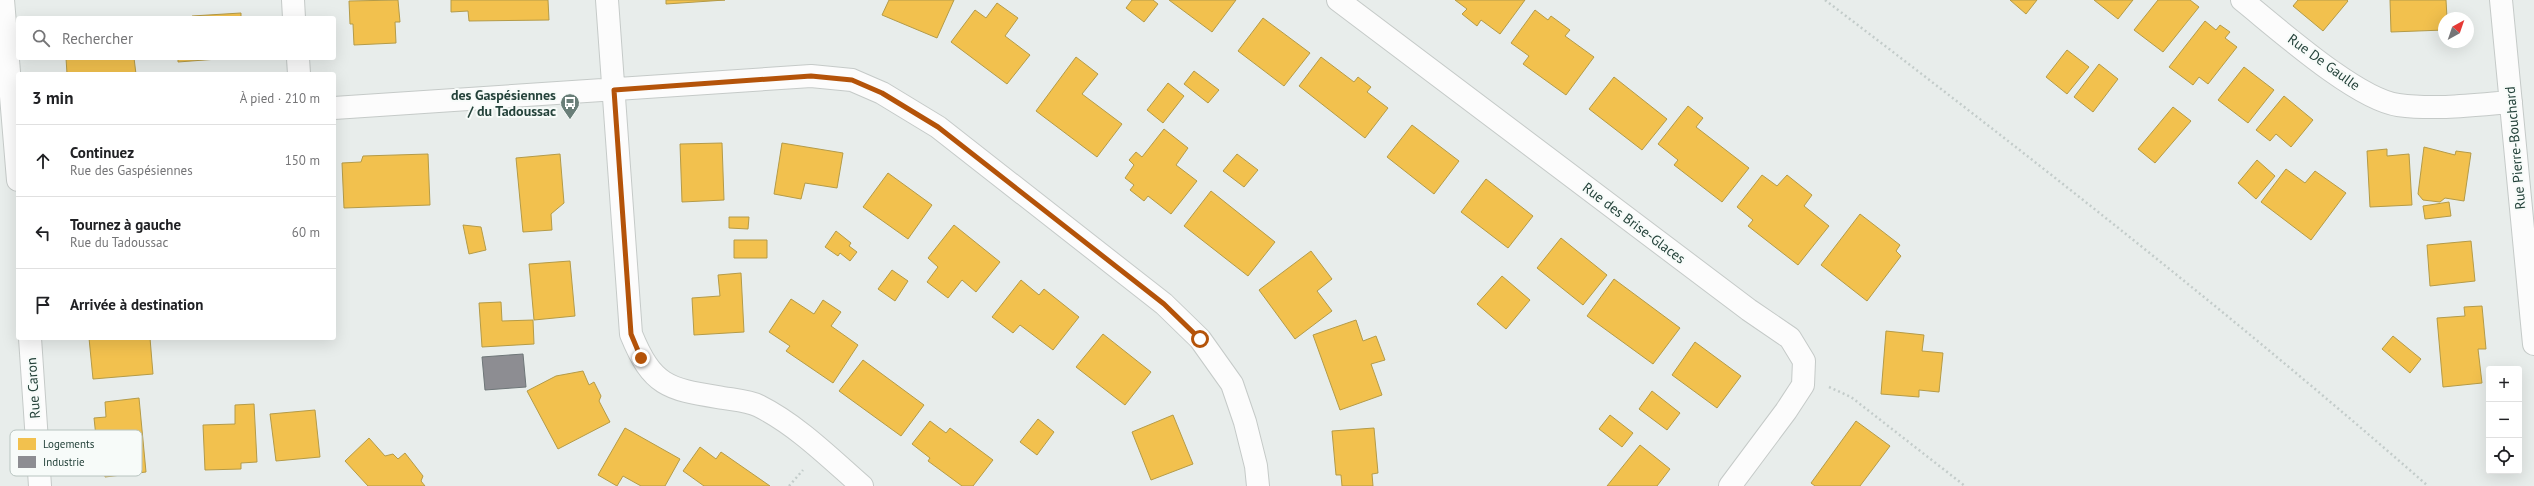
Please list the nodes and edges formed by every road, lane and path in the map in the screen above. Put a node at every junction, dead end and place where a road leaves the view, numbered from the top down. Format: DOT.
graph roads {
  1 [pos="3,0"];
  2 [pos="293,0"];
  3 [pos="607,0"];
  4 [pos="1338,0"];
  5 [pos="1825,0"];
  6 [pos="2242,0"];
  7 [pos="2501,0"];
  8 [pos="294,16"];
  9 [pos="298,60"];
  10 [pos="299,72"];
  11 [pos="614,90"];
  12 [pos="2511,102"];
  13 [pos="336,108"];
  14 [pos="16,132"];
  15 [pos="30,340"];
  16 [pos="2534,344"];
  17 [pos="1803,385"];
  18 [pos="36,430"];
  19 [pos="39,476"];
  20 [pos="40,486"];
  21 [pos="862,486"];
  22 [pos="1258,486"];
  23 [pos="1730,486"];
  24 [pos="1964,486"];
  25 [pos="2428,486"];
  1 -- 14 [label="street"];
  2 -- 8 [label="street"];
  3 -- 11 [label="street"];
  4 -- 17 [label="street, Rue des Brise-Glaces"];
  5 -- 25 [label="path"];
  6 -- 12 [label="street, Rue De Gaulle"];
  7 -- 12 [label="street, Rue Pierre-Bouchard"];
  9 -- 10 [label="street"];
  11 -- 13 [label="street"];
  11 -- 21 [label="street"];
  11 -- 22 [label="street"];
  12 -- 16 [label="street, Rue Pierre-Bouchard"];
  15 -- 18 [label="street, Rue Caron"];
  17 -- 23 [label="street"];
  17 -- 24 [label="path"];
  19 -- 20 [label="street, Rue Caron"];
}
